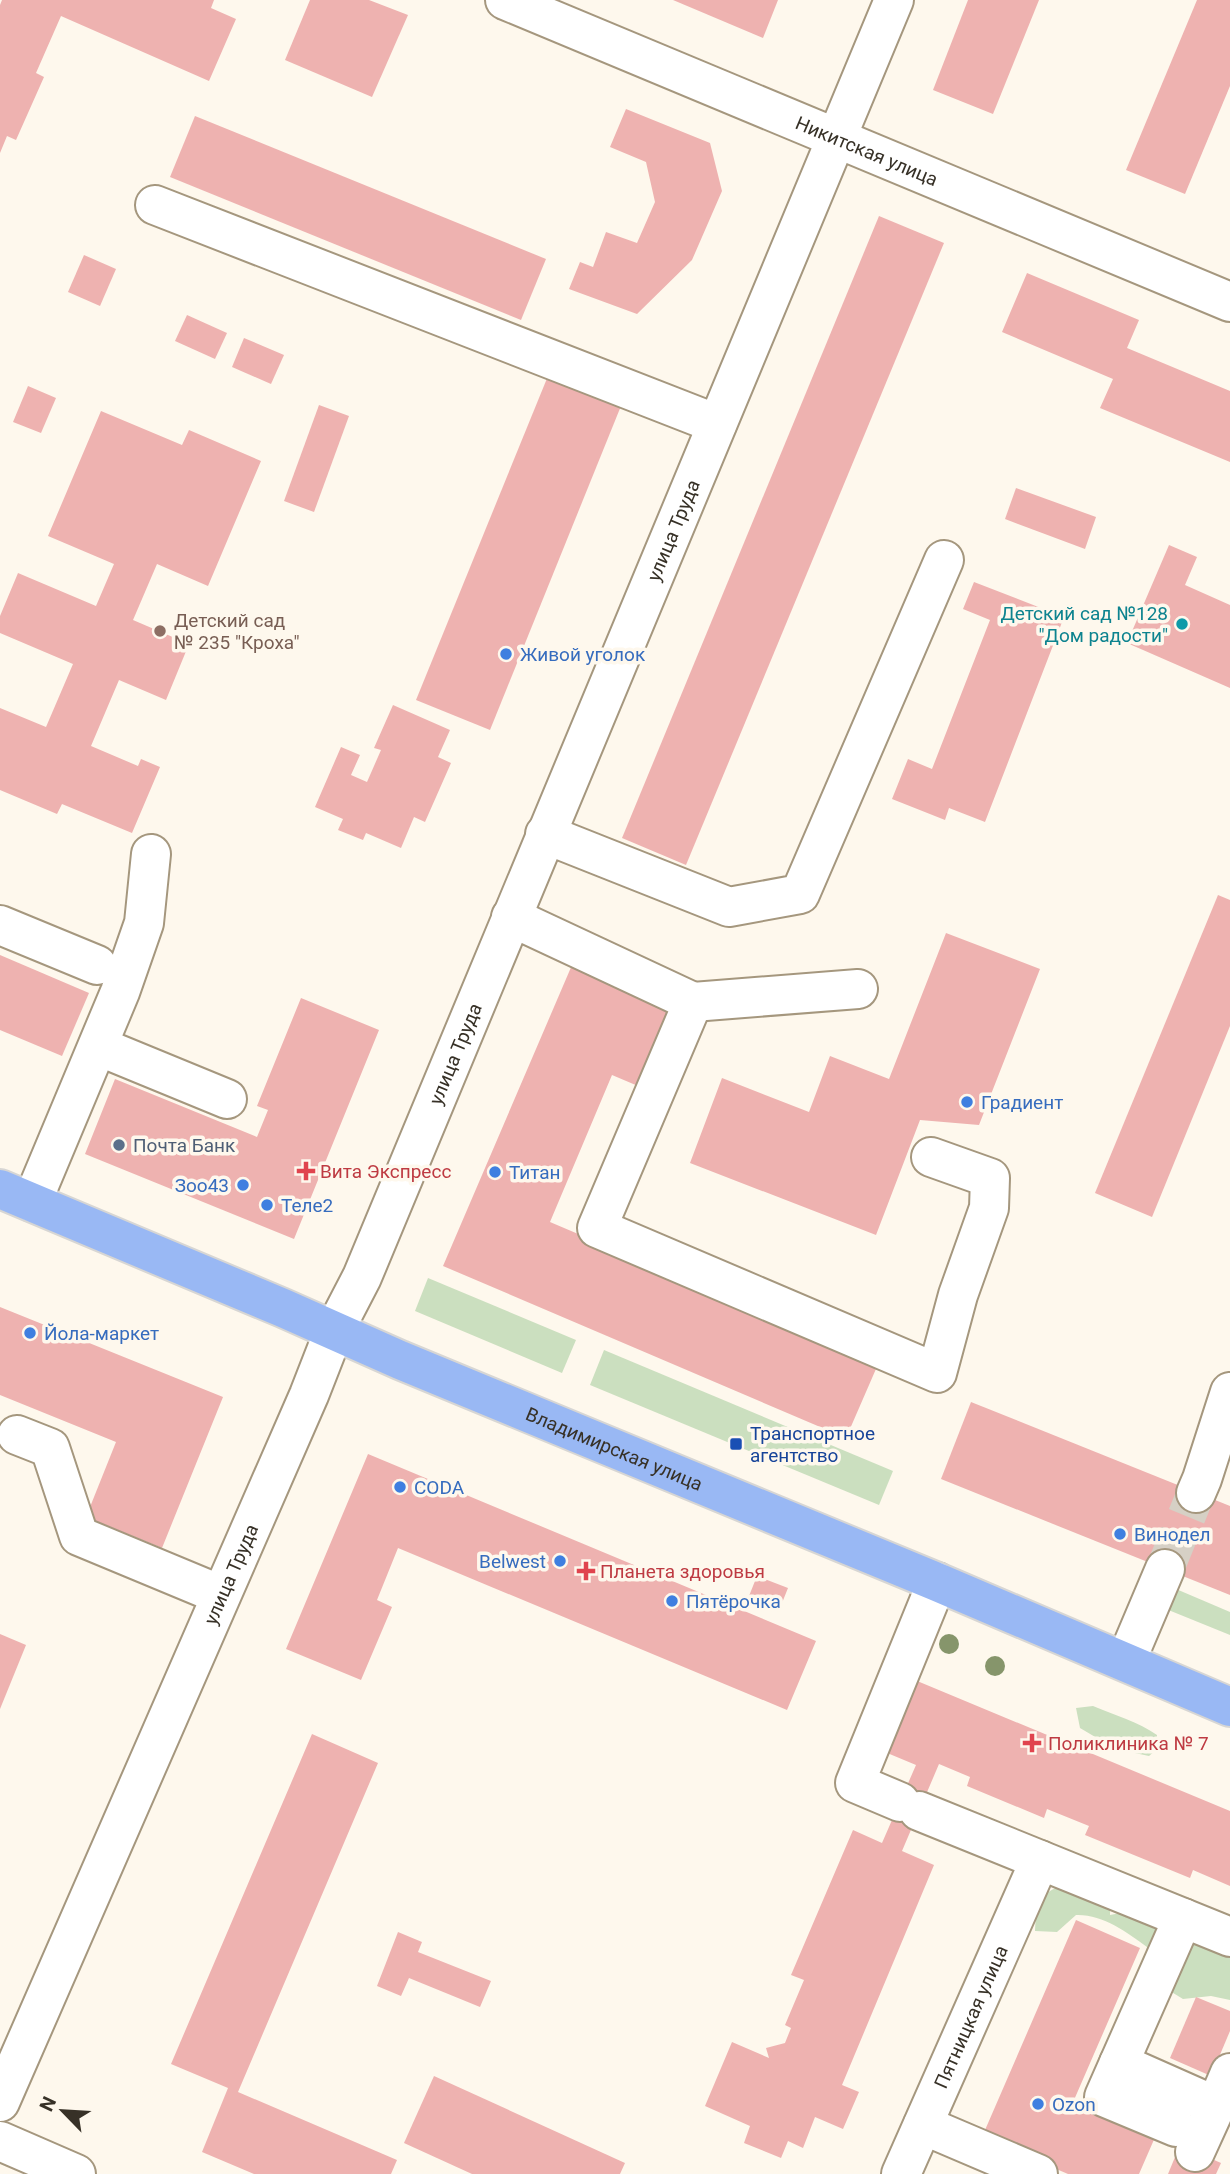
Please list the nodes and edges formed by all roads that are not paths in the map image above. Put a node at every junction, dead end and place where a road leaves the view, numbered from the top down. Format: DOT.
graph roads {
  1 [pos="505,0"];
  2 [pos="894,0"];
  3 [pos="837,138"];
  4 [pos="155,205"];
  5 [pos="1230,302"];
  6 [pos="717,424"];
  7 [pos="944,560"];
  8 [pos="545,834"];
  9 [pos="151,854"];
  10 [pos="511,917"];
  11 [pos="0,925"];
  12 [pos="97,965"];
  13 [pos="858,989"];
  14 [pos="694,1002"];
  15 [pos="98,1046"];
  16 [pos="227,1099"];
  17 [pos="931,1157"];
  18 [pos="16,1196"];
  19 [pos="334,1331"];
  20 [pos="1230,1392"];
  21 [pos="17,1435"];
  22 [pos="1199,1486"];
  23 [pos="1165,1569"];
  24 [pos="937,1582"];
  25 [pos="221,1595"];
  26 [pos="1126,1661"];
  27 [pos="1230,1707"];
  28 [pos="1041,1860"];
  29 [pos="1183,1918"];
  30 [pos="1230,1937"];
  31 [pos="1119,2063"];
  32 [pos="1223,2089"];
  33 [pos="0,2102"];
  34 [pos="923,2124"];
  35 [pos="0,2141"];
  36 [pos="76,2174"];
  37 [pos="901,2174"];
  38 [pos="1038,2174"];
  1 -- 3 [label="street, Никитская улица"];
  2 -- 3 [label="street, улица Труда"];
  3 -- 5 [label="street, Никитская улица"];
  3 -- 6 [label="street, улица Труда"];
  4 -- 6 [label="street"];
  6 -- 8 [label="street, улица Труда"];
  7 -- 8 [label="street"];
  8 -- 10 [label="street, улица Труда"];
  9 -- 15 [label="street"];
  10 -- 14 [label="street"];
  10 -- 19 [label="street, улица Труда"];
  11 -- 12 [label="street"];
  13 -- 14 [label="street"];
  14 -- 17 [label="street"];
  15 -- 16 [label="street"];
  15 -- 18 [label="street"];
  18 -- 19 [label="main road, Владимирская улица"];
  19 -- 24 [label="main road, Владимирская улица"];
  19 -- 25 [label="street, улица Труда"];
  20 -- 22 [label="street"];
  21 -- 25 [label="street"];
  23 -- 26 [label="street"];
  24 -- 26 [label="main road, Владимирская улица"];
  24 -- 28 [label="street"];
  25 -- 33 [label="street, улица Труда"];
  26 -- 27 [label="main road, Владимирская улица"];
  28 -- 29 [label="street"];
  28 -- 34 [label="street, Пятницкая улица"];
  29 -- 30 [label="street"];
  29 -- 31 [label="street"];
  31 -- 32 [label="street"];
  31 -- 32 [label="street"];
  34 -- 37 [label="street, Пятницкая улица"];
  34 -- 38 [label="street"];
  35 -- 36 [label="street"];
}
